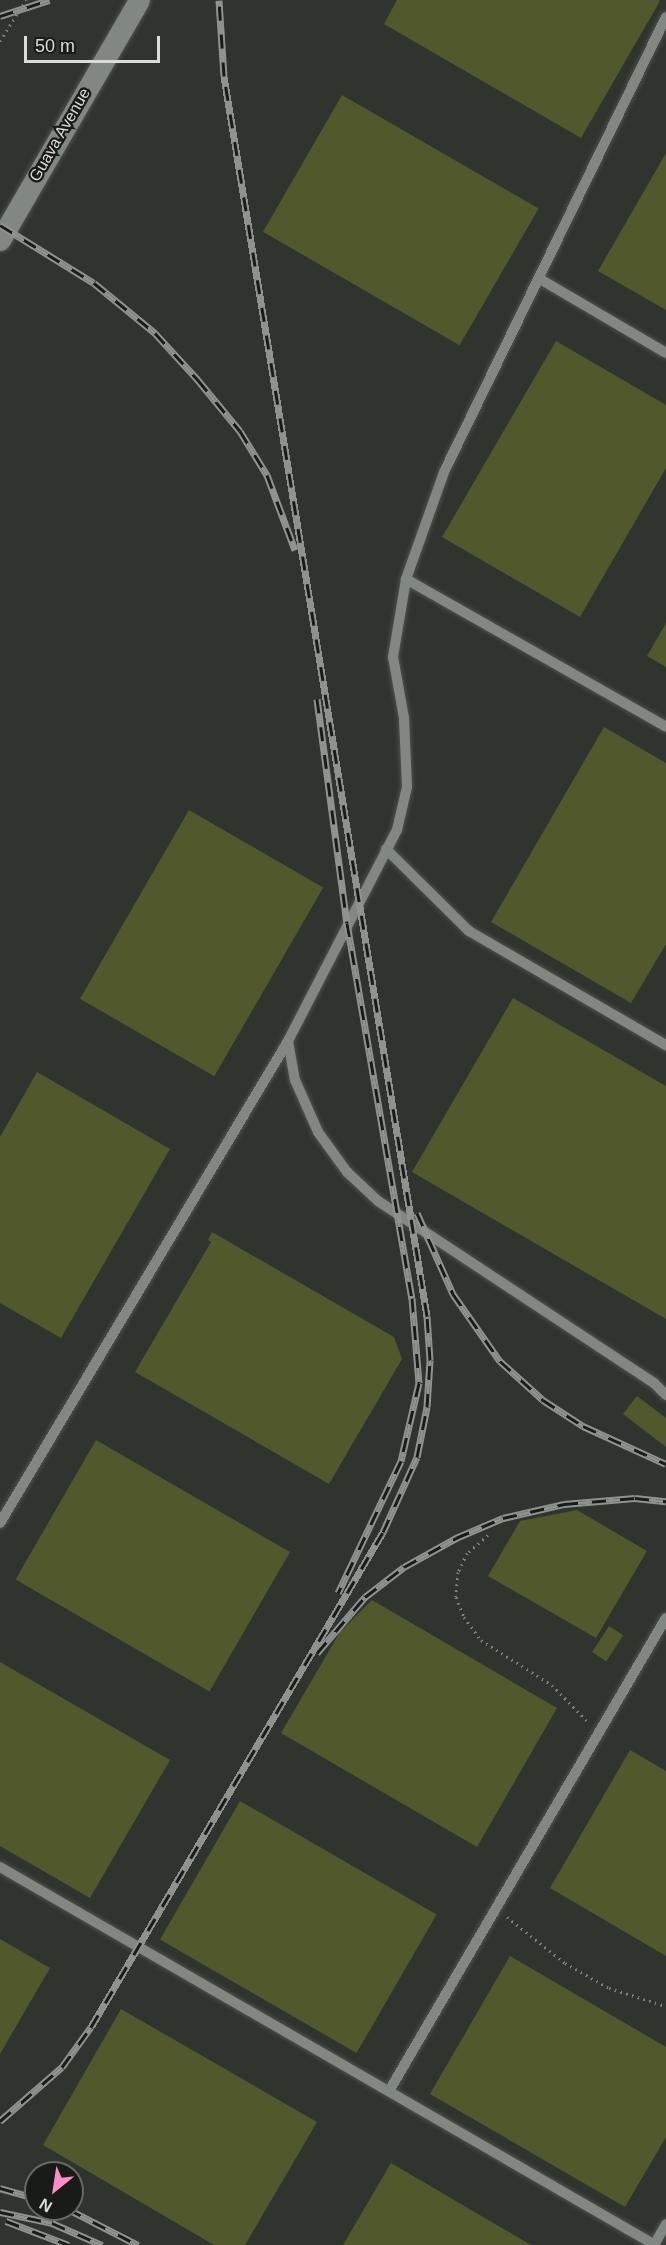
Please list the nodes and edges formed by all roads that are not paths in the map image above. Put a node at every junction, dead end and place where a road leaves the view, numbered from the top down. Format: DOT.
graph roads {
  1 [pos="139,0"];
  2 [pos="666,17"];
  3 [pos="0,240"];
  4 [pos="540,279"];
  5 [pos="666,353"];
  6 [pos="406,579"];
  7 [pos="666,727"];
  8 [pos="386,849"];
  9 [pos="288,1041"];
  10 [pos="666,1045"];
  11 [pos="666,1395"];
  12 [pos="0,1523"];
  13 [pos="666,1618"];
  14 [pos="0,1867"];
  15 [pos="388,2091"];
  16 [pos="666,2224"];
  17 [pos="655,2245"];
  1 -- 3 [label="street, Guava Avenue"];
  2 -- 4 [label="lane"];
  4 -- 5 [label="lane"];
  4 -- 6 [label="lane"];
  6 -- 7 [label="lane"];
  6 -- 8 [label="lane"];
  8 -- 9 [label="lane"];
  8 -- 10 [label="lane"];
  9 -- 11 [label="lane"];
  9 -- 12 [label="lane"];
  13 -- 15 [label="lane"];
  14 -- 15 [label="lane"];
  15 -- 17 [label="lane"];
  16 -- 17 [label="lane"];
}
